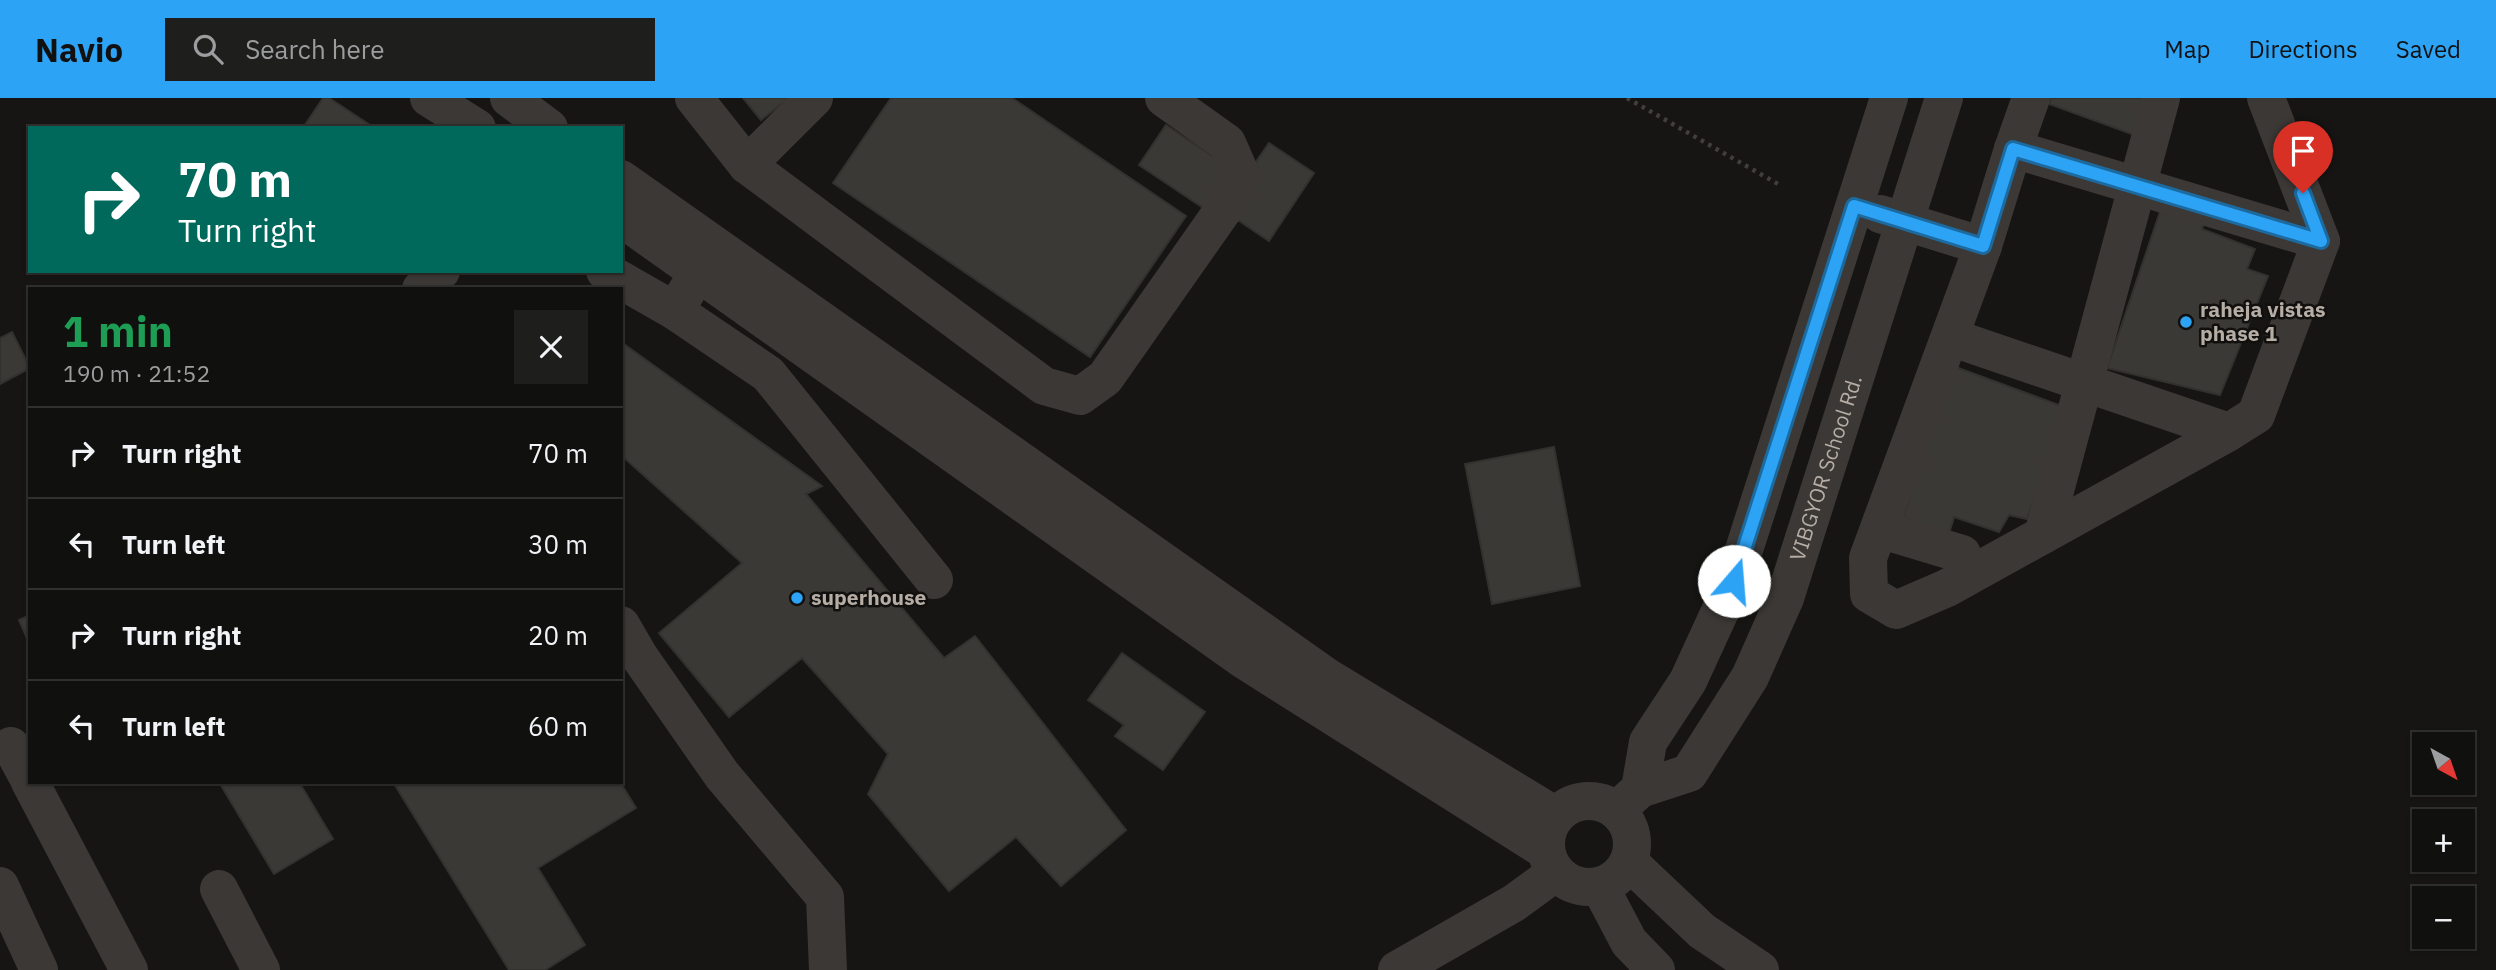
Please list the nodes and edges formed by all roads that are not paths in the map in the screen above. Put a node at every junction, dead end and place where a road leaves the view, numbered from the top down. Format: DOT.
graph roads {
  1 [pos="429,98"];
  2 [pos="509,98"];
  3 [pos="694,98"];
  4 [pos="814,98"];
  5 [pos="1164,98"];
  6 [pos="1889,98"];
  7 [pos="1944,98"];
  8 [pos="2031,98"];
  9 [pos="2161,98"];
  10 [pos="2266,98"];
  11 [pos="474,126"];
  12 [pos="546,126"];
  13 [pos="2013,149"];
  14 [pos="747,165"];
  15 [pos="623,180"];
  16 [pos="2136,186"];
  17 [pos="1854,206"];
  18 [pos="623,219"];
  19 [pos="1905,221"];
  20 [pos="2321,241"];
  21 [pos="1983,246"];
  22 [pos="697,271"];
  23 [pos="439,273"];
  24 [pos="608,273"];
  25 [pos="423,287"];
  26 [pos="675,311"];
  27 [pos="1950,337"];
  28 [pos="2083,383"];
  29 [pos="2229,432"];
  30 [pos="1879,529"];
  31 [pos="2043,535"];
  32 [pos="1962,554"];
  33 [pos="934,580"];
  34 [pos="623,628"];
  35 [pos="11,746"];
  36 [pos="28,778"];
  37 [pos="31,784"];
  38 [pos="1628,800"];
  39 [pos="1552,846"];
  40 [pos="1629,862"];
  41 [pos="0,886"];
  42 [pos="1600,887"];
  43 [pos="219,889"];
  44 [pos="39,970"];
  45 [pos="128,970"];
  46 [pos="261,970"];
  47 [pos="828,970"];
  48 [pos="1397,970"];
  49 [pos="1656,970"];
  50 [pos="1760,970"];
  1 -- 11 [label="street"];
  2 -- 12 [label="street"];
  3 -- 14 [label="street"];
  4 -- 14 [label="street"];
  5 -- 14 [label="street"];
  6 -- 17 [label="street"];
  7 -- 19 [label="street, VIBGYOR School Rd."];
  8 -- 13 [label="street"];
  9 -- 16 [label="street"];
  10 -- 20 [label="street"];
  13 -- 16 [label="street"];
  13 -- 21 [label="street"];
  15 -- 39 [label="street"];
  16 -- 20 [label="street"];
  16 -- 28 [label="street"];
  17 -- 19 [label="street"];
  17 -- 38 [label="street"];
  18 -- 22 [label="street"];
  19 -- 21 [label="street"];
  19 -- 38 [label="street, VIBGYOR School Rd."];
  20 -- 29 [label="street"];
  21 -- 27 [label="street"];
  22 -- 26 [label="street"];
  22 -- 39 [label="street"];
  23 -- 25 [label="street"];
  24 -- 26 [label="street"];
  26 -- 33 [label="street"];
  27 -- 28 [label="street"];
  27 -- 30 [label="street"];
  28 -- 29 [label="street"];
  28 -- 31 [label="street"];
  29 -- 31 [label="street"];
  30 -- 31 [label="street"];
  30 -- 32 [label="street"];
  34 -- 47 [label="street"];
  35 -- 36 [label="street"];
  37 -- 45 [label="street"];
  38 -- 39 [label="street"];
  38 -- 40 [label="street"];
  39 -- 42 [label="street"];
  39 -- 48 [label="street"];
  40 -- 42 [label="street"];
  40 -- 50 [label="street"];
  41 -- 44 [label="street"];
  42 -- 49 [label="street"];
  43 -- 46 [label="street"];
}
